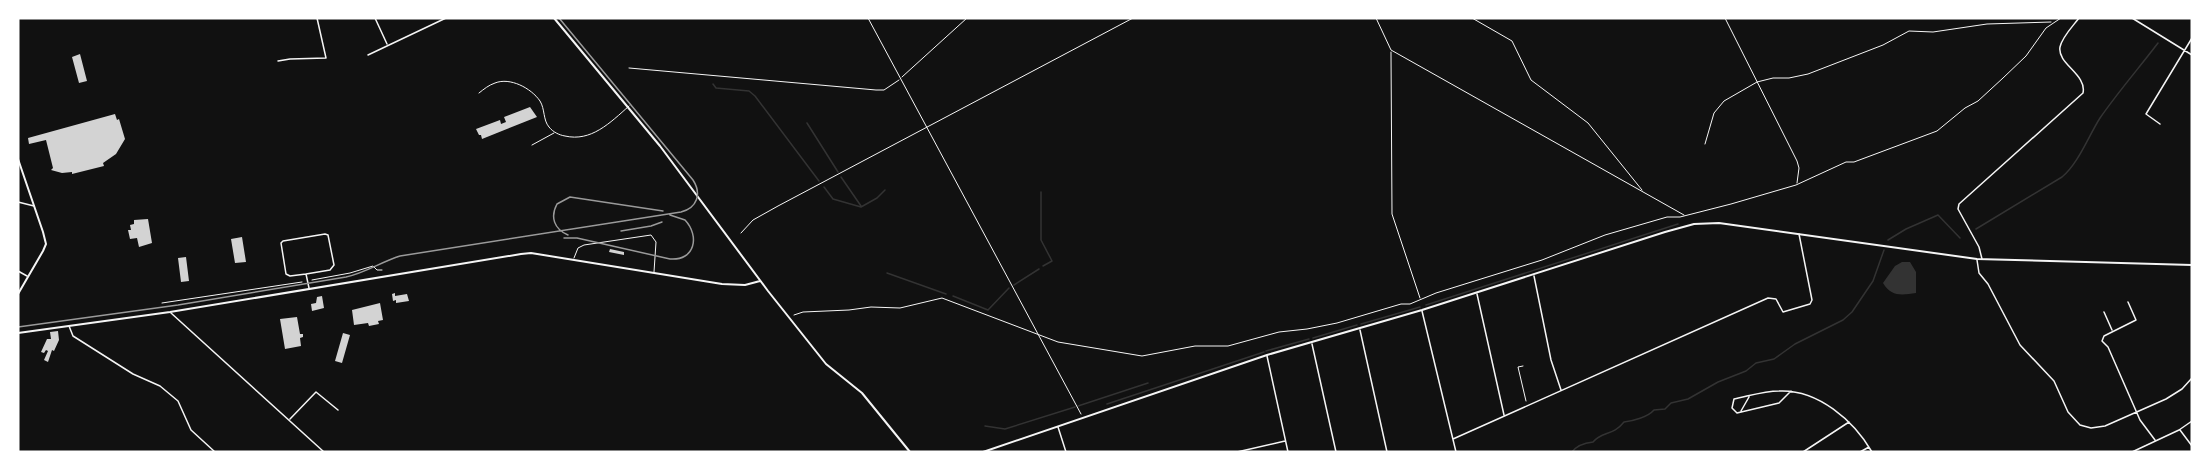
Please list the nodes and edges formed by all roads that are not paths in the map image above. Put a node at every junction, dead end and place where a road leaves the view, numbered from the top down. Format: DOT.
graph roads {
  1 [pos="318,18"];
  2 [pos="375,18"];
  3 [pos="445,18"];
  4 [pos="554,18"];
  5 [pos="2079,18"];
  6 [pos="2132,18"];
  7 [pos="2192,38"];
  8 [pos="388,46"];
  9 [pos="2184,50"];
  10 [pos="368,55"];
  11 [pos="2192,55"];
  12 [pos="278,61"];
  13 [pos="479,93"];
  14 [pos="629,106"];
  15 [pos="2160,124"];
  16 [pos="555,133"];
  17 [pos="532,145"];
  18 [pos="18,159"];
  19 [pos="18,202"];
  20 [pos="34,206"];
  21 [pos="1799,234"];
  22 [pos="1977,259"];
  23 [pos="1982,259"];
  24 [pos="573,260"];
  25 [pos="2192,265"];
  26 [pos="18,271"];
  27 [pos="306,274"];
  28 [pos="654,274"];
  29 [pos="1533,275"];
  30 [pos="27,276"];
  31 [pos="760,281"];
  32 [pos="309,289"];
  33 [pos="1477,293"];
  34 [pos="18,294"];
  35 [pos="2128,302"];
  36 [pos="1422,310"];
  37 [pos="170,312"];
  38 [pos="2104,312"];
  39 [pos="69,326"];
  40 [pos="1360,329"];
  41 [pos="2112,331"];
  42 [pos="18,333"];
  43 [pos="1312,343"];
  44 [pos="1267,355"];
  45 [pos="2192,378"];
  46 [pos="1561,391"];
  47 [pos="1791,392"];
  48 [pos="1749,396"];
  49 [pos="338,410"];
  50 [pos="1740,412"];
  51 [pos="2136,412"];
  52 [pos="1504,416"];
  53 [pos="290,420"];
  54 [pos="2192,421"];
  55 [pos="1850,422"];
  56 [pos="1058,427"];
  57 [pos="2179,430"];
  58 [pos="1453,439"];
  59 [pos="2155,440"];
  60 [pos="1286,441"];
  61 [pos="2192,446"];
  62 [pos="1869,447"];
  63 [pos="215,452"];
  64 [pos="324,452"];
  65 [pos="910,452"];
  66 [pos="983,452"];
  67 [pos="1066,452"];
  68 [pos="1237,452"];
  69 [pos="1288,452"];
  70 [pos="1336,452"];
  71 [pos="1387,452"];
  72 [pos="1456,452"];
  73 [pos="1803,452"];
  74 [pos="1860,452"];
  75 [pos="1872,452"];
  76 [pos="2132,452"];
  1 -- 12 [label="street"];
  2 -- 8 [label="street"];
  3 -- 8 [label="street"];
  4 -- 14 [label="main road"];
  5 -- 23 [label="street"];
  6 -- 9 [label="street"];
  7 -- 9 [label="street"];
  8 -- 10 [label="street"];
  9 -- 11 [label="street"];
  9 -- 15 [label="street"];
  13 -- 16 [label="lane"];
  14 -- 16 [label="lane"];
  14 -- 31 [label="main road"];
  16 -- 17 [label="lane"];
  18 -- 20 [label="main road"];
  19 -- 20 [label="street"];
  20 -- 30 [label="main road"];
  21 -- 22 [label="main road"];
  21 -- 29 [label="main road"];
  21 -- 46 [label="street"];
  22 -- 23 [label="main road"];
  22 -- 51 [label="street"];
  23 -- 25 [label="main road"];
  24 -- 28 [label="main road"];
  24 -- 28 [label="lane"];
  24 -- 32 [label="main road"];
  26 -- 30 [label="street"];
  27 -- 27 [label="street"];
  27 -- 32 [label="street"];
  28 -- 31 [label="main road"];
  29 -- 33 [label="main road"];
  29 -- 46 [label="street"];
  30 -- 34 [label="main road"];
  31 -- 65 [label="main road"];
  32 -- 37 [label="main road"];
  33 -- 36 [label="main road"];
  33 -- 52 [label="street"];
  35 -- 41 [label="street"];
  36 -- 40 [label="main road"];
  36 -- 58 [label="street"];
  37 -- 39 [label="main road"];
  37 -- 53 [label="street"];
  38 -- 41 [label="street"];
  39 -- 42 [label="main road"];
  39 -- 63 [label="street"];
  40 -- 43 [label="main road"];
  40 -- 71 [label="street"];
  41 -- 51 [label="street"];
  43 -- 44 [label="main road"];
  43 -- 70 [label="street"];
  44 -- 56 [label="main road"];
  44 -- 60 [label="street"];
  45 -- 51 [label="street"];
  46 -- 52 [label="street"];
  47 -- 48 [label="street"];
  47 -- 50 [label="street"];
  47 -- 55 [label="street"];
  48 -- 50 [label="street"];
  48 -- 50 [label="street"];
  49 -- 53 [label="street"];
  51 -- 59 [label="street"];
  52 -- 58 [label="street"];
  53 -- 64 [label="street"];
  54 -- 57 [label="street"];
  55 -- 62 [label="street"];
  55 -- 73 [label="street"];
  56 -- 66 [label="main road"];
  56 -- 67 [label="street"];
  57 -- 59 [label="street"];
  57 -- 61 [label="street"];
  58 -- 72 [label="street"];
  59 -- 76 [label="street"];
  60 -- 68 [label="street"];
  60 -- 69 [label="street"];
  62 -- 74 [label="street"];
  62 -- 75 [label="street"];
}
